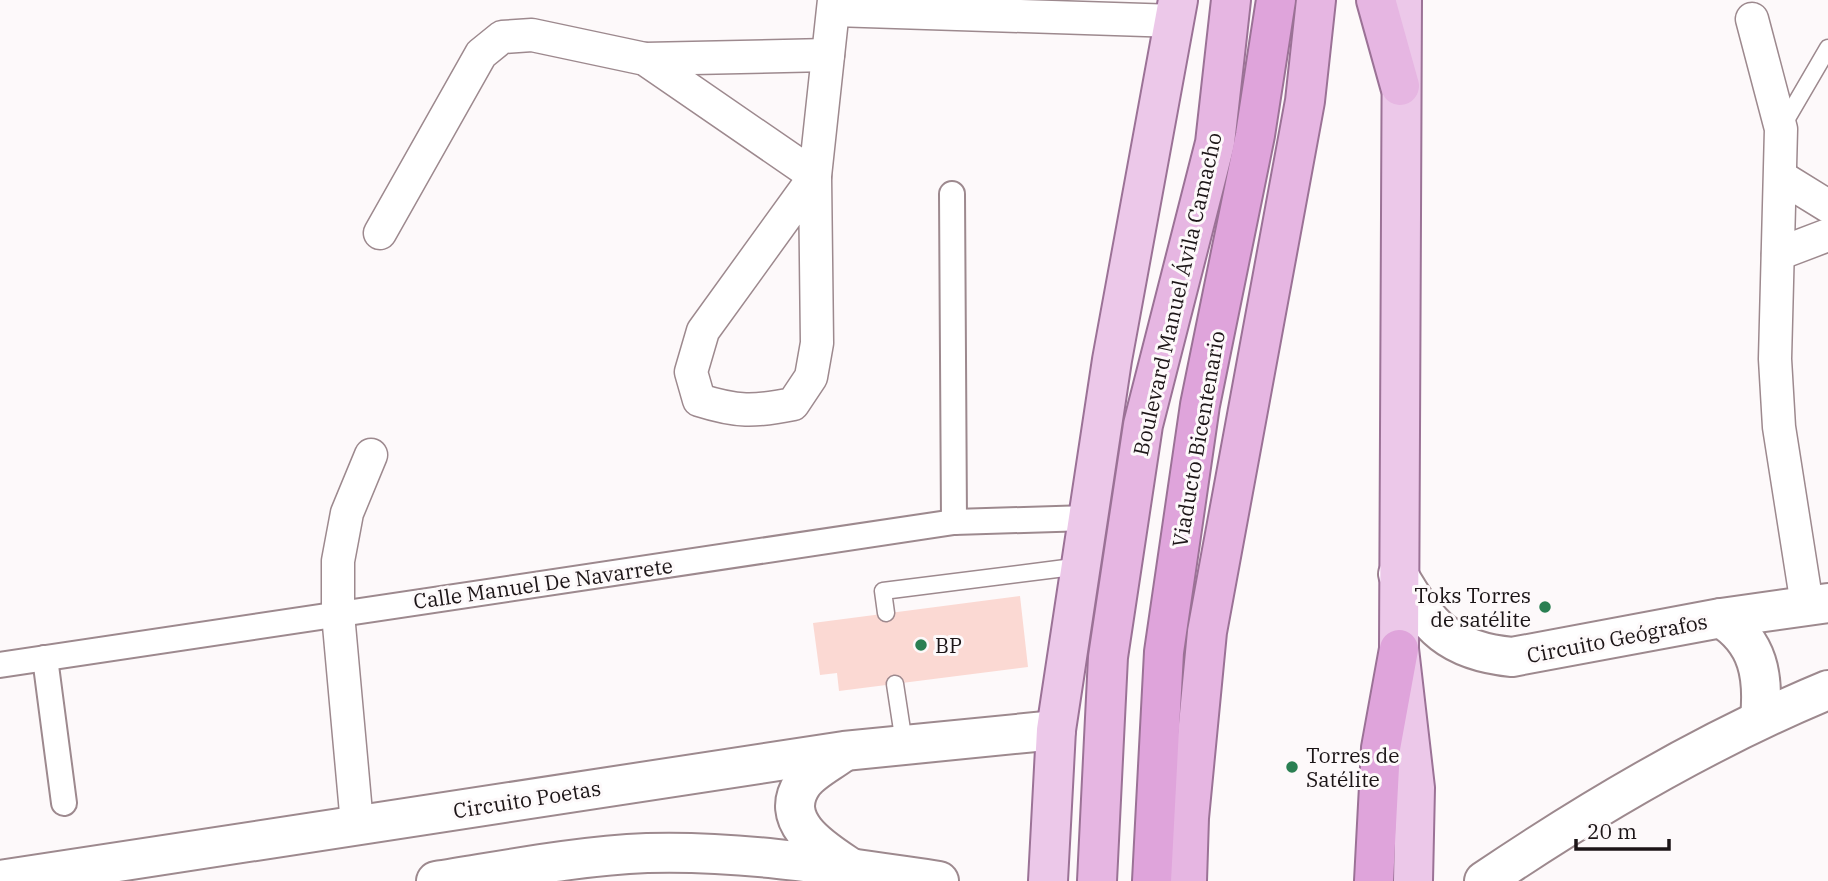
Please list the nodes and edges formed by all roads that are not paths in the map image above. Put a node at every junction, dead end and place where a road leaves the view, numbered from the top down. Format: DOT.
graph roads {
  1 [pos="1231,0"];
  2 [pos="1276,0"];
  3 [pos="1316,0"];
  4 [pos="1376,0"];
  5 [pos="1402,0"];
  6 [pos="834,5"];
  7 [pos="1177,11"];
  8 [pos="1752,19"];
  9 [pos="1828,48"];
  10 [pos="828,55"];
  11 [pos="645,59"];
  12 [pos="1401,86"];
  13 [pos="1781,129"];
  14 [pos="815,176"];
  15 [pos="1781,177"];
  16 [pos="952,194"];
  17 [pos="1828,206"];
  18 [pos="380,233"];
  19 [pos="1828,235"];
  20 [pos="1778,254"];
  21 [pos="371,455"];
  22 [pos="1088,518"];
  23 [pos="954,522"];
  24 [pos="1081,566"];
  25 [pos="1398,574"];
  26 [pos="1817,604"];
  27 [pos="886,613"];
  28 [pos="338,614"];
  29 [pos="1721,618"];
  30 [pos="1399,649"];
  31 [pos="45,658"];
  32 [pos="0,665"];
  33 [pos="895,684"];
  34 [pos="1828,690"];
  35 [pos="1760,718"];
  36 [pos="1056,730"];
  37 [pos="904,743"];
  38 [pos="844,751"];
  39 [pos="64,803"];
  40 [pos="357,824"];
  41 [pos="850,868"];
  42 [pos="0,880"];
  43 [pos="436,881"];
  44 [pos="939,881"];
  45 [pos="1048,881"];
  46 [pos="1097,881"];
  47 [pos="1152,881"];
  48 [pos="1187,881"];
  49 [pos="1374,881"];
  50 [pos="1413,881"];
  51 [pos="1484,881"];
  1 -- 46 [label="highway, Boulevard Manuel Ávila Camacho"];
  2 -- 47 [label="highway, Viaducto Bicentenario"];
  3 -- 48 [label="highway"];
  4 -- 12 [label="highway"];
  5 -- 12 [label="main road"];
  6 -- 7 [label="street"];
  6 -- 10 [label="street"];
  7 -- 22 [label="main road, Boulevard Manuel Ávila Camacho"];
  8 -- 13 [label="street"];
  9 -- 13 [label="lane"];
  10 -- 11 [label="street"];
  10 -- 14 [label="street"];
  11 -- 14 [label="street"];
  11 -- 18 [label="street"];
  12 -- 25 [label="main road"];
  13 -- 15 [label="street"];
  14 -- 14 [label="street"];
  15 -- 17 [label="street"];
  15 -- 20 [label="street"];
  16 -- 23 [label="street"];
  19 -- 20 [label="street"];
  20 -- 26 [label="street"];
  21 -- 28 [label="street"];
  22 -- 23 [label="street, Calle Manuel De Navarrete"];
  22 -- 24 [label="main road, Boulevard Manuel Ávila Camacho"];
  23 -- 28 [label="street, Calle Manuel De Navarrete"];
  24 -- 27 [label="lane"];
  24 -- 36 [label="main road, Boulevard Manuel Ávila Camacho"];
  25 -- 29 [label="main road, Circuito Geógrafos"];
  25 -- 30 [label="main road"];
  26 -- 29 [label="main road, Circuito Geógrafos"];
  28 -- 31 [label="street, Calle Manuel De Navarrete"];
  28 -- 40 [label="street"];
  29 -- 35 [label="main road"];
  30 -- 49 [label="highway"];
  30 -- 50 [label="main road"];
  31 -- 32 [label="street, Calle Manuel De Navarrete"];
  31 -- 39 [label="street"];
  33 -- 37 [label="lane"];
  34 -- 35 [label="main road"];
  35 -- 51 [label="main road"];
  36 -- 37 [label="main road, Circuito Poetas"];
  36 -- 45 [label="main road, Boulevard Manuel Ávila Camacho"];
  37 -- 38 [label="main road, Circuito Poetas"];
  38 -- 40 [label="main road, Circuito Poetas"];
  38 -- 41 [label="main road"];
  40 -- 42 [label="main road, Circuito Poetas"];
  41 -- 43 [label="main road"];
  41 -- 44 [label="main road"];
}
